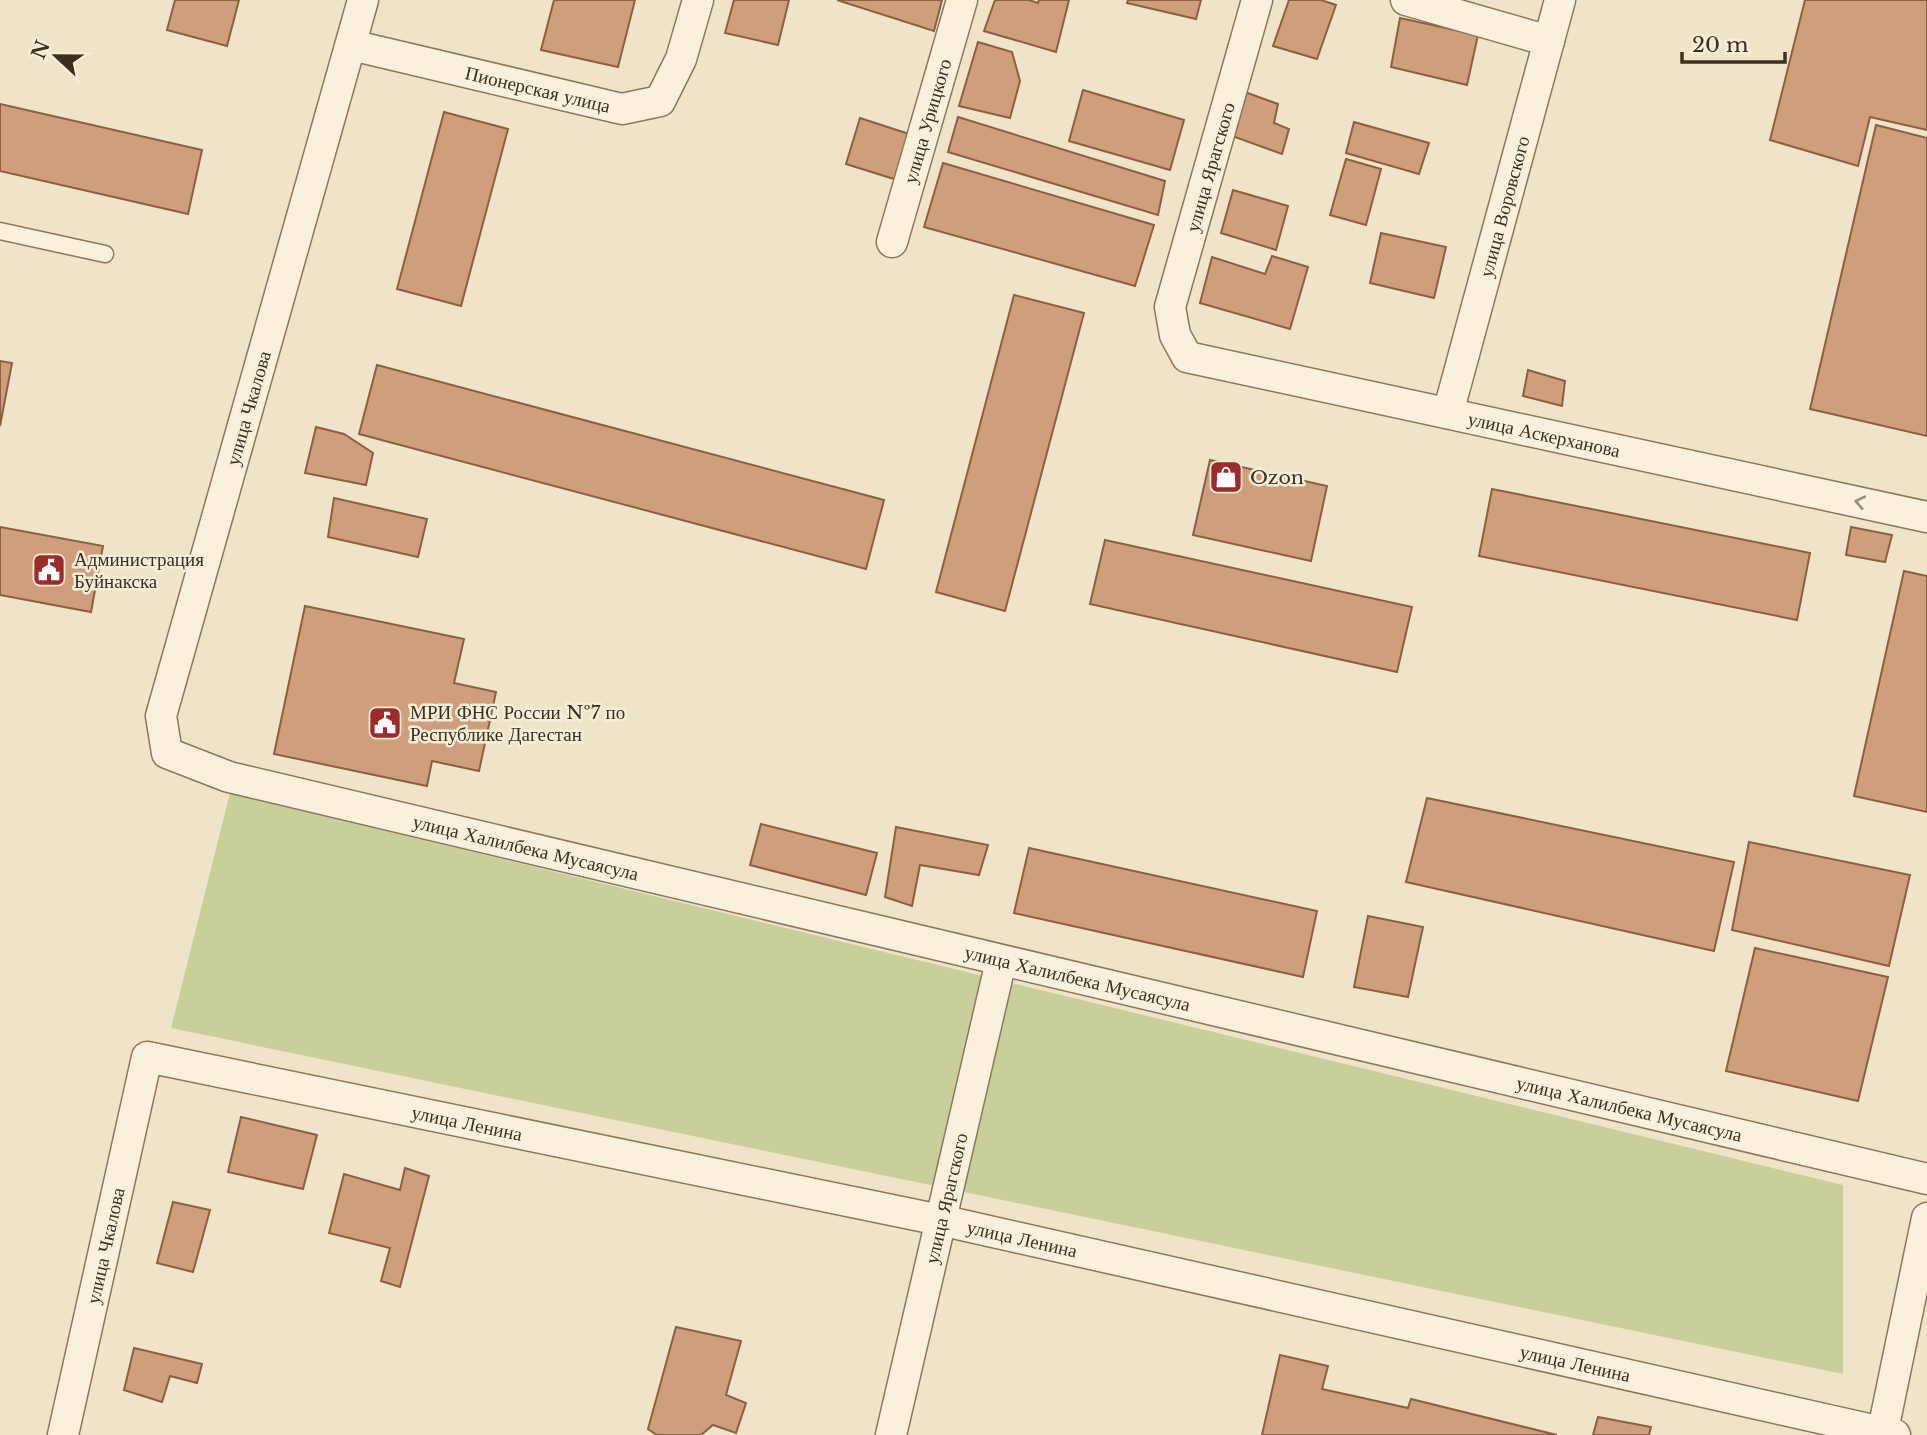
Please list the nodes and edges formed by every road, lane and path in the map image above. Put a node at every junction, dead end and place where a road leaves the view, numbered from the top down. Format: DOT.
graph roads {
  1 [pos="363,0"];
  2 [pos="698,0"];
  3 [pos="962,0"];
  4 [pos="1257,0"];
  5 [pos="1406,0"];
  6 [pos="1560,0"];
  7 [pos="1549,41"];
  8 [pos="351,45"];
  9 [pos="0,231"];
  10 [pos="892,242"];
  11 [pos="105,254"];
  12 [pos="1175,335"];
  13 [pos="1448,413"];
  14 [pos="1927,516"];
  15 [pos="229,777"];
  16 [pos="1001,961"];
  17 [pos="147,1057"];
  18 [pos="1927,1179"];
  19 [pos="1927,1218"];
  20 [pos="940,1220"];
  21 [pos="1887,1434"];
  22 [pos="63,1435"];
  23 [pos="891,1435"];
  1 -- 8 [label="street, улица Чкалова"];
  2 -- 8 [label="street, Пионерская улица"];
  3 -- 10 [label="street, улица Урицкого"];
  4 -- 12 [label="street, улица Ярагского"];
  5 -- 7 [label="street"];
  6 -- 7 [label="street, улица Воровского"];
  7 -- 13 [label="street, улица Воровского"];
  8 -- 15 [label="street, улица Чкалова"];
  9 -- 11 [label="lane"];
  12 -- 13 [label="street, улица Аскерханова"];
  14 -- 13 [label="street, улица Аскерханова, one-way"];
  15 -- 16 [label="street, улица Халилбека Мусаясула"];
  16 -- 18 [label="street, улица Халилбека Мусаясула"];
  16 -- 20 [label="street, улица Ярагского"];
  17 -- 20 [label="street, улица Ленина"];
  17 -- 22 [label="street, улица Чкалова"];
  19 -- 21 [label="street"];
  20 -- 21 [label="street, улица Ленина"];
  20 -- 23 [label="street, улица Ярагского"];
}
